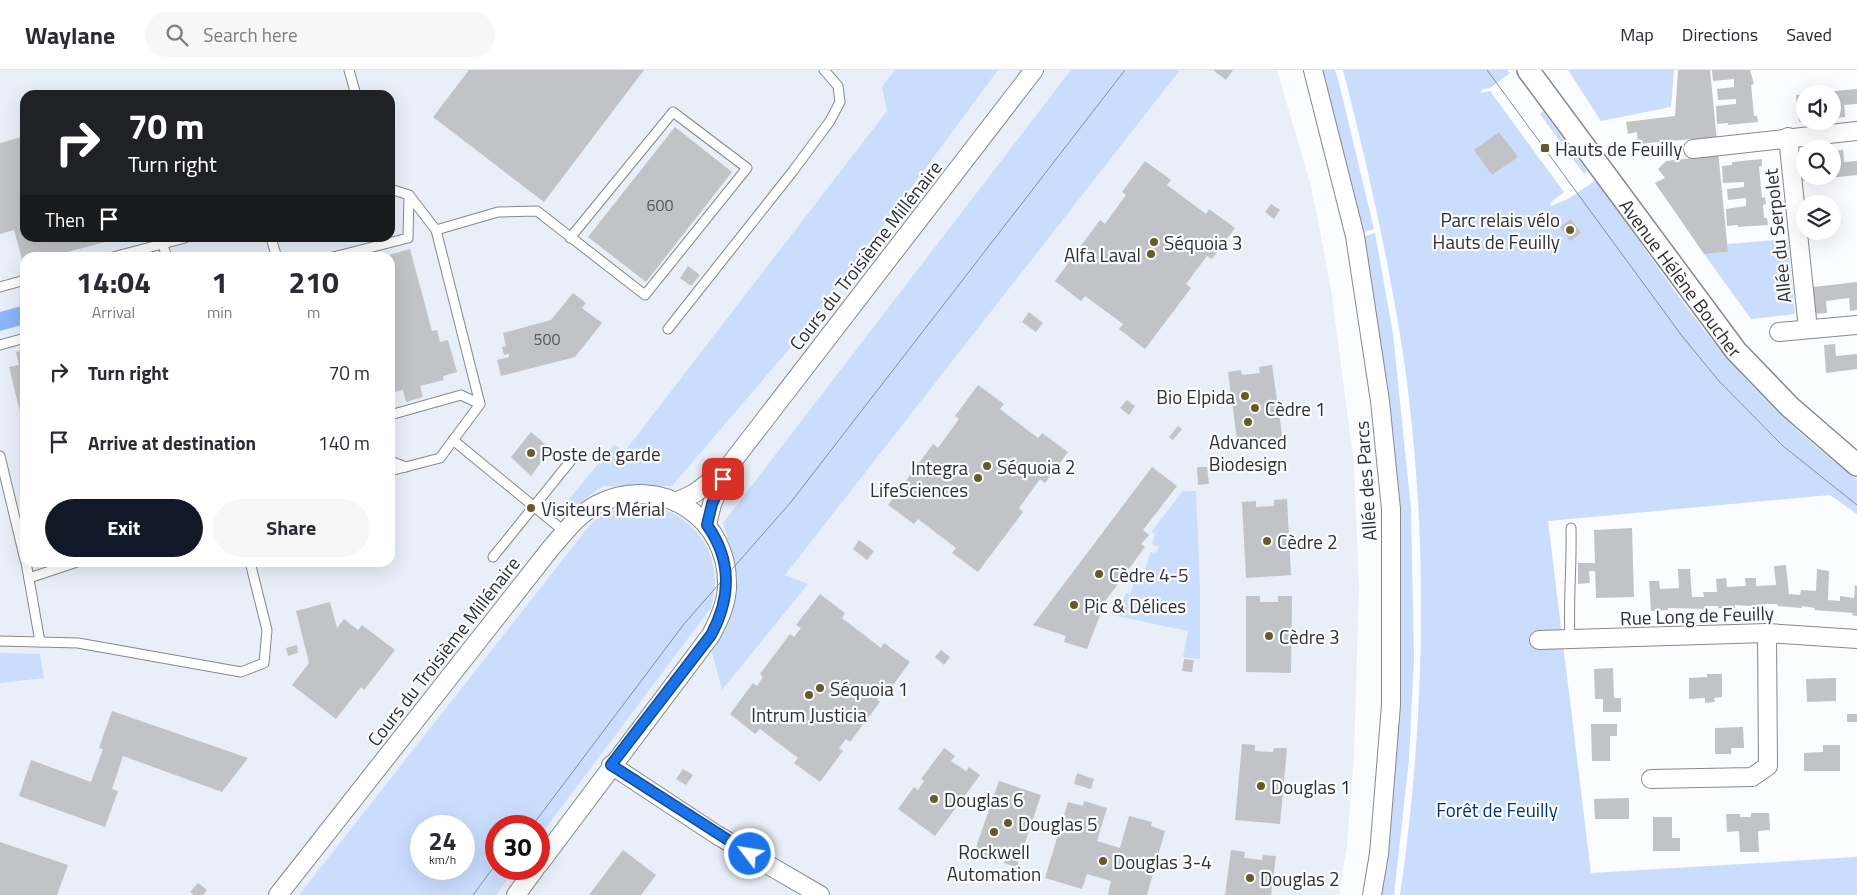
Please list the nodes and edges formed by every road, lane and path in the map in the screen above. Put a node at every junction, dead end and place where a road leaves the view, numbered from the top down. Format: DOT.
graph roads {
  1 [pos="349,70"];
  2 [pos="824,70"];
  3 [pos="1034,70"];
  4 [pos="1312,70"];
  5 [pos="1528,70"];
  6 [pos="355,90"];
  7 [pos="1857,131"];
  8 [pos="1788,137"];
  9 [pos="1693,149"];
  10 [pos="395,191"];
  11 [pos="409,195"];
  12 [pos="436,230"];
  13 [pos="570,238"];
  14 [pos="395,241"];
  15 [pos="159,242"];
  16 [pos="392,242"];
  17 [pos="128,252"];
  18 [pos="353,252"];
  19 [pos="20,281"];
  20 [pos="0,287"];
  21 [pos="1857,325"];
  22 [pos="668,329"];
  23 [pos="1808,329"];
  24 [pos="1779,332"];
  25 [pos="20,339"];
  26 [pos="0,345"];
  27 [pos="480,404"];
  28 [pos="395,414"];
  29 [pos="453,440"];
  30 [pos="0,456"];
  31 [pos="573,458"];
  32 [pos="395,463"];
  33 [pos="1857,465"];
  34 [pos="729,466"];
  35 [pos="406,467"];
  36 [pos="395,470"];
  37 [pos="676,502"];
  38 [pos="534,506"];
  39 [pos="707,525"];
  40 [pos="1571,528"];
  41 [pos="565,532"];
  42 [pos="20,540"];
  43 [pos="493,557"];
  44 [pos="27,567"];
  45 [pos="62,567"];
  46 [pos="251,567"];
  47 [pos="30,578"];
  48 [pos="1767,633"];
  49 [pos="1857,639"];
  50 [pos="1539,640"];
  51 [pos="1570,640"];
  52 [pos="0,641"];
  53 [pos="40,642"];
  54 [pos="611,765"];
  55 [pos="1651,779"];
  56 [pos="550,849"];
  57 [pos="527,880"];
  58 [pos="278,895"];
  59 [pos="516,895"];
  60 [pos="820,895"];
  61 [pos="1372,895"];
  1 -- 6 [label="lane"];
  2 -- 22 [label="lane"];
  3 -- 34 [label="street, Cours du Troisième Millénaire"];
  4 -- 61 [label="street, Allée des Parcs"];
  5 -- 33 [label="street, Avenue Hélène Boucher"];
  7 -- 8 [label="street"];
  8 -- 9 [label="street"];
  8 -- 23 [label="street, Allée du Serpolet"];
  10 -- 11 [label="lane"];
  11 -- 12 [label="lane"];
  11 -- 14 [label="lane"];
  12 -- 13 [label="lane"];
  12 -- 27 [label="lane"];
  13 -- 13 [label="lane"];
  15 -- 17 [label="lane"];
  16 -- 18 [label="lane"];
  19 -- 20 [label="lane"];
  21 -- 23 [label="street"];
  23 -- 24 [label="street"];
  25 -- 26 [label="lane"];
  27 -- 28 [label="lane"];
  27 -- 29 [label="lane"];
  29 -- 35 [label="lane"];
  29 -- 38 [label="lane"];
  30 -- 42 [label="lane"];
  31 -- 38 [label="lane"];
  32 -- 35 [label="lane"];
  34 -- 37 [label="street, Cours du Troisième Millénaire"];
  34 -- 39 [label="street, Cours du Troisième Millénaire"];
  35 -- 36 [label="lane"];
  37 -- 39 [label="street, Cours du Troisième Millénaire"];
  37 -- 41 [label="street, Cours du Troisième Millénaire"];
  38 -- 41 [label="lane"];
  38 -- 43 [label="lane"];
  39 -- 54 [label="street, Cours du Troisième Millénaire"];
  40 -- 51 [label="lane"];
  41 -- 58 [label="street, Cours du Troisième Millénaire"];
  44 -- 47 [label="lane"];
  45 -- 47 [label="lane"];
  46 -- 53 [label="lane"];
  47 -- 53 [label="lane"];
  48 -- 49 [label="street, Rue Long de Feuilly"];
  48 -- 51 [label="street, Rue Long de Feuilly"];
  48 -- 55 [label="street"];
  50 -- 51 [label="street, Rue Long de Feuilly"];
  52 -- 53 [label="lane"];
  54 -- 56 [label="street, Cours du Troisième Millénaire"];
  54 -- 60 [label="street"];
  57 -- 59 [label="street"];
}
